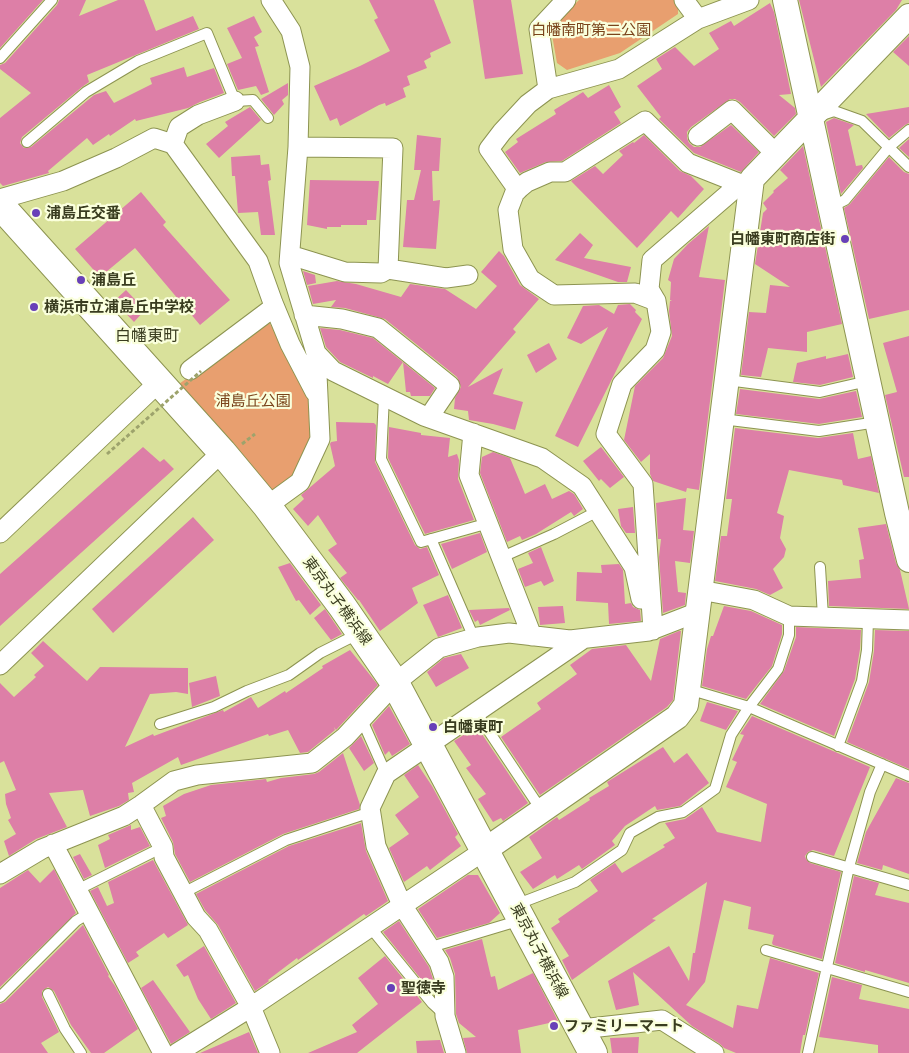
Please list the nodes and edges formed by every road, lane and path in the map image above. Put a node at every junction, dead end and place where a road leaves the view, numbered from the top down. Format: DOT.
graph roads {
  1 [pos="52,0"];
  2 [pos="272,0"];
  3 [pos="566,0"];
  4 [pos="684,0"];
  5 [pos="749,0"];
  6 [pos="785,0"];
  7 [pos="909,16"];
  8 [pos="698,19"];
  9 [pos="0,58"];
  10 [pos="548,89"];
  11 [pos="235,102"];
  12 [pos="268,118"];
  13 [pos="811,118"];
  14 [pos="909,130"];
  15 [pos="698,136"];
  16 [pos="27,142"];
  17 [pos="173,144"];
  18 [pos="298,147"];
  19 [pos="889,147"];
  20 [pos="776,154"];
  21 [pos="909,167"];
  22 [pos="746,186"];
  23 [pos="518,190"];
  24 [pos="0,199"];
  25 [pos="0,205"];
  26 [pos="831,207"];
  27 [pos="290,255"];
  28 [pos="388,269"];
  29 [pos="468,275"];
  30 [pos="656,301"];
  31 [pos="274,307"];
  32 [pos="304,315"];
  33 [pos="316,354"];
  34 [pos="196,368"];
  35 [pos="727,380"];
  36 [pos="868,381"];
  37 [pos="160,382"];
  38 [pos="384,396"];
  39 [pos="318,397"];
  40 [pos="429,417"];
  41 [pos="722,419"];
  42 [pos="878,422"];
  43 [pos="473,433"];
  44 [pos="222,452"];
  45 [pos="107,454"];
  46 [pos="267,506"];
  47 [pos="598,511"];
  48 [pos="489,523"];
  49 [pos="0,533"];
  50 [pos="431,540"];
  51 [pos="502,556"];
  52 [pos="909,560"];
  53 [pos="820,567"];
  54 [pos="699,601"];
  55 [pos="788,616"];
  56 [pos="823,617"];
  57 [pos="868,619"];
  58 [pos="909,620"];
  59 [pos="651,630"];
  60 [pos="361,633"];
  61 [pos="532,636"];
  62 [pos="474,638"];
  63 [pos="582,639"];
  64 [pos="0,664"];
  65 [pos="395,683"];
  66 [pos="688,689"];
  67 [pos="749,707"];
  68 [pos="476,712"];
  69 [pos="362,720"];
  70 [pos="160,724"];
  71 [pos="429,744"];
  72 [pos="838,746"];
  73 [pos="882,764"];
  74 [pos="386,774"];
  75 [pos="909,776"];
  76 [pos="142,806"];
  77 [pos="542,811"];
  78 [pos="371,812"];
  79 [pos="53,844"];
  80 [pos="163,847"];
  81 [pos="485,850"];
  82 [pos="812,857"];
  83 [pos="849,868"];
  84 [pos="0,874"];
  85 [pos="909,885"];
  86 [pos="77,890"];
  87 [pos="183,892"];
  88 [pos="402,905"];
  89 [pos="518,912"];
  90 [pos="89,913"];
  91 [pos="370,927"];
  92 [pos="431,947"];
  93 [pos="766,950"];
  94 [pos="827,967"];
  95 [pos="909,992"];
  96 [pos="48,994"];
  97 [pos="0,997"];
  98 [pos="251,1007"];
  99 [pos="446,1016"];
  100 [pos="581,1029"];
  101 [pos="81,1053"];
  102 [pos="163,1053"];
  103 [pos="176,1053"];
  104 [pos="270,1053"];
  105 [pos="456,1053"];
  106 [pos="593,1053"];
  107 [pos="714,1053"];
  108 [pos="808,1053"];
  1 -- 9 [label="lane"];
  2 -- 18 [label="street"];
  3 -- 10 [label="street"];
  4 -- 8 [label="street"];
  5 -- 8 [label="street"];
  6 -- 13 [label="street"];
  7 -- 13 [label="street"];
  8 -- 10 [label="street"];
  10 -- 23 [label="street"];
  11 -- 12 [label="lane"];
  11 -- 16 [label="lane"];
  11 -- 17 [label="street"];
  13 -- 19 [label="lane"];
  13 -- 20 [label="street"];
  13 -- 26 [label="street"];
  14 -- 19 [label="lane"];
  15 -- 20 [label="street"];
  17 -- 24 [label="street"];
  17 -- 31 [label="street"];
  18 -- 27 [label="street"];
  18 -- 28 [label="street"];
  19 -- 21 [label="lane"];
  19 -- 26 [label="lane"];
  20 -- 22 [label="street"];
  22 -- 23 [label="street"];
  22 -- 30 [label="street"];
  22 -- 35 [label="street"];
  23 -- 30 [label="street"];
  25 -- 37 [label="main road, 東京丸子横浜線"];
  26 -- 36 [label="street"];
  27 -- 28 [label="street"];
  27 -- 32 [label="street"];
  28 -- 29 [label="street"];
  30 -- 59 [label="street"];
  31 -- 34 [label="street"];
  31 -- 39 [label="street"];
  32 -- 33 [label="street"];
  32 -- 40 [label="street"];
  33 -- 38 [label="street"];
  33 -- 39 [label="street"];
  34 -- 45 [label="path, bridge"];
  35 -- 36 [label="lane"];
  35 -- 41 [label="street"];
  36 -- 42 [label="street"];
  37 -- 44 [label="main road, 東京丸子横浜線"];
  37 -- 49 [label="street"];
  38 -- 40 [label="street"];
  38 -- 50 [label="lane"];
  39 -- 46 [label="street"];
  40 -- 43 [label="street"];
  41 -- 42 [label="lane"];
  41 -- 54 [label="street"];
  42 -- 52 [label="street"];
  43 -- 47 [label="street"];
  43 -- 48 [label="street"];
  44 -- 46 [label="main road, 東京丸子横浜線"];
  44 -- 64 [label="street"];
  46 -- 60 [label="main road, 東京丸子横浜線"];
  47 -- 51 [label="lane"];
  47 -- 59 [label="street"];
  48 -- 50 [label="lane"];
  48 -- 51 [label="street"];
  50 -- 62 [label="lane"];
  51 -- 61 [label="street"];
  53 -- 56 [label="lane"];
  54 -- 55 [label="street"];
  54 -- 59 [label="street"];
  54 -- 66 [label="street"];
  55 -- 56 [label="street"];
  55 -- 67 [label="lane"];
  56 -- 57 [label="street"];
  57 -- 58 [label="street"];
  57 -- 72 [label="lane"];
  59 -- 63 [label="street"];
  60 -- 65 [label="main road, 東京丸子横浜線"];
  60 -- 70 [label="lane"];
  61 -- 62 [label="street"];
  61 -- 63 [label="street"];
  62 -- 65 [label="street"];
  63 -- 68 [label="street"];
  65 -- 69 [label="street"];
  65 -- 71 [label="main road, 東京丸子横浜線"];
  66 -- 67 [label="lane"];
  66 -- 77 [label="street"];
  67 -- 72 [label="lane"];
  67 -- 89 [label="lane"];
  68 -- 71 [label="street"];
  68 -- 77 [label="lane"];
  69 -- 74 [label="lane"];
  69 -- 76 [label="street"];
  71 -- 74 [label="street"];
  71 -- 81 [label="main road, 東京丸子横浜線"];
  72 -- 73 [label="lane"];
  73 -- 75 [label="lane"];
  73 -- 83 [label="lane"];
  74 -- 78 [label="street"];
  76 -- 79 [label="street"];
  76 -- 80 [label="street"];
  77 -- 81 [label="street"];
  78 -- 87 [label="lane"];
  78 -- 88 [label="street"];
  79 -- 84 [label="street"];
  79 -- 86 [label="street"];
  80 -- 86 [label="lane"];
  80 -- 87 [label="street"];
  81 -- 88 [label="street"];
  81 -- 89 [label="main road, 東京丸子横浜線"];
  82 -- 83 [label="lane"];
  83 -- 85 [label="lane"];
  83 -- 94 [label="lane"];
  86 -- 90 [label="street"];
  87 -- 98 [label="street"];
  88 -- 91 [label="street"];
  88 -- 92 [label="street"];
  89 -- 92 [label="lane"];
  89 -- 100 [label="main road, 東京丸子横浜線"];
  90 -- 97 [label="lane"];
  90 -- 102 [label="street"];
  91 -- 98 [label="street"];
  91 -- 99 [label="lane"];
  92 -- 99 [label="street"];
  93 -- 94 [label="lane"];
  94 -- 95 [label="lane"];
  94 -- 108 [label="lane"];
  96 -- 101 [label="lane"];
  98 -- 103 [label="street"];
  98 -- 104 [label="street"];
  99 -- 105 [label="street"];
  100 -- 106 [label="main road, 東京丸子横浜線"];
  100 -- 107 [label="street"];
}
